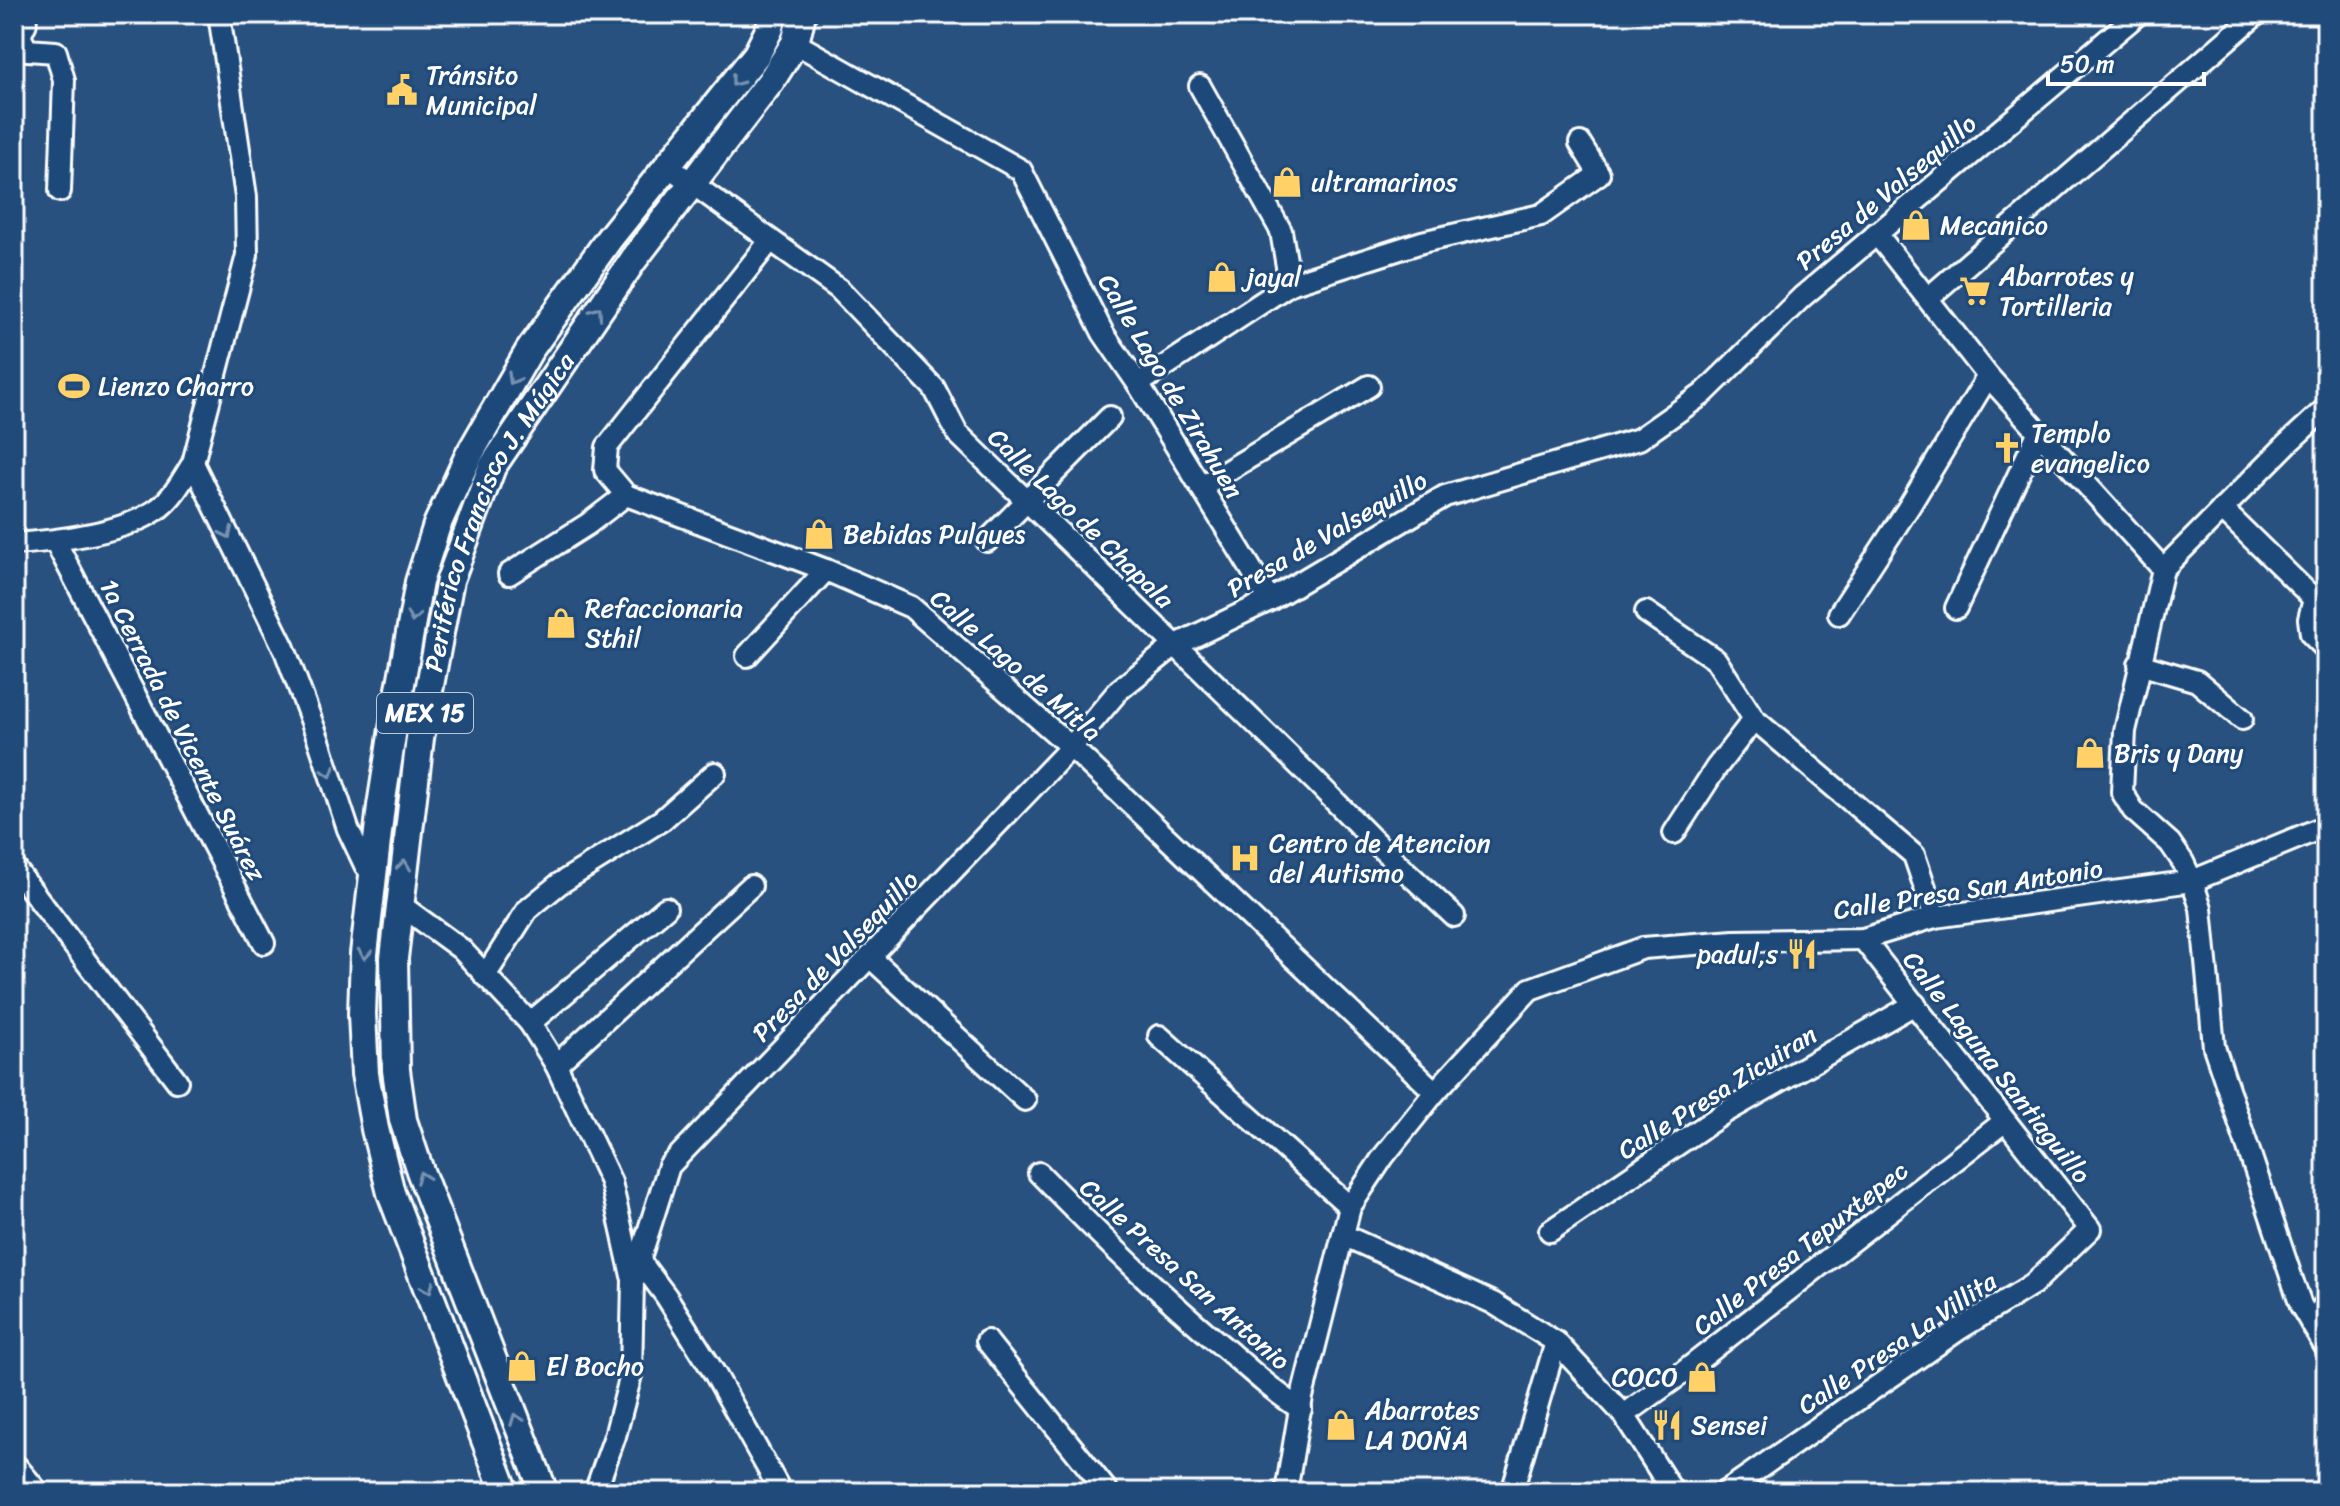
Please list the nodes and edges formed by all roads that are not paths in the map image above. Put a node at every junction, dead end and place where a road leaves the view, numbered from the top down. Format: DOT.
graph roads {
  1 [pos="24,14"];
  2 [pos="219,14"];
  3 [pos="773,14"];
  4 [pos="802,14"];
  5 [pos="2138,14"];
  6 [pos="2257,14"];
  7 [pos="795,43"];
  8 [pos="1200,86"];
  9 [pos="1580,143"];
  10 [pos="669,167"];
  11 [pos="692,185"];
  12 [pos="60,191"];
  13 [pos="1876,233"];
  14 [pos="770,241"];
  15 [pos="1290,284"];
  16 [pos="1928,298"];
  17 [pos="1988,376"];
  18 [pos="1138,384"];
  19 [pos="1369,386"];
  20 [pos="2326,408"];
  21 [pos="1110,417"];
  22 [pos="2039,431"];
  23 [pos="193,463"];
  24 [pos="1202,486"];
  25 [pos="626,495"];
  26 [pos="1029,500"];
  27 [pos="2222,509"];
  28 [pos="55,541"];
  29 [pos="987,541"];
  30 [pos="14,544"];
  31 [pos="2163,569"];
  32 [pos="826,570"];
  33 [pos="509,574"];
  34 [pos="1270,600"];
  35 [pos="1956,608"];
  36 [pos="1646,612"];
  37 [pos="1839,614"];
  38 [pos="1174,646"];
  39 [pos="2325,648"];
  40 [pos="747,656"];
  41 [pos="2139,664"];
  42 [pos="1754,719"];
  43 [pos="2242,719"];
  44 [pos="1071,747"];
  45 [pos="715,773"];
  46 [pos="2326,826"];
  47 [pos="1674,833"];
  48 [pos="14,867"];
  49 [pos="375,877"];
  50 [pos="2192,881"];
  51 [pos="751,886"];
  52 [pos="398,903"];
  53 [pos="666,908"];
  54 [pos="1454,916"];
  55 [pos="1935,917"];
  56 [pos="1863,939"];
  57 [pos="264,943"];
  58 [pos="870,957"];
  59 [pos="485,976"];
  60 [pos="1915,1004"];
  61 [pos="530,1023"];
  62 [pos="1159,1036"];
  63 [pos="556,1065"];
  64 [pos="177,1081"];
  65 [pos="1435,1092"];
  66 [pos="1025,1100"];
  67 [pos="2005,1121"];
  68 [pos="1039,1173"];
  69 [pos="1350,1207"];
  70 [pos="2090,1229"];
  71 [pos="1550,1231"];
  72 [pos="1343,1235"];
  73 [pos="636,1270"];
  74 [pos="2326,1303"];
  75 [pos="2311,1323"];
  76 [pos="987,1341"];
  77 [pos="1556,1342"];
  78 [pos="2326,1348"];
  79 [pos="1301,1409"];
  80 [pos="1624,1415"];
  81 [pos="14,1468"];
  82 [pos="34,1492"];
  83 [pos="505,1492"];
  84 [pos="544,1492"];
  85 [pos="595,1492"];
  86 [pos="781,1492"];
  87 [pos="1108,1492"];
  88 [pos="1286,1492"];
  89 [pos="1512,1492"];
  90 [pos="1673,1492"];
  91 [pos="1725,1492"];
  1 -- 12 [label="street"];
  2 -- 23 [label="street"];
  3 -- 10 [label="main road, Periférico Francisco J. Múgica / MEX 15, one-way"];
  4 -- 7 [label="main road, Periférico Francisco J. Múgica / MEX 15"];
  5 -- 13 [label="street, Presa de Valsequillo"];
  6 -- 16 [label="street"];
  7 -- 11 [label="main road, Periférico Francisco J. Múgica / MEX 15"];
  7 -- 18 [label="street, Calle Lago de Zirahuen"];
  8 -- 15 [label="street"];
  9 -- 15 [label="street"];
  10 -- 11 [label="street, Calle Lago de Chapala"];
  10 -- 49 [label="main road, Periférico Francisco J. Múgica / MEX 15, one-way"];
  11 -- 14 [label="street, Calle Lago de Chapala"];
  52 -- 11 [label="main road, Periférico Francisco J. Múgica / MEX 15, one-way"];
  13 -- 16 [label="street"];
  13 -- 34 [label="street, Presa de Valsequillo"];
  14 -- 25 [label="street"];
  14 -- 26 [label="street, Calle Lago de Chapala"];
  15 -- 18 [label="street"];
  16 -- 17 [label="street"];
  17 -- 22 [label="street"];
  17 -- 37 [label="street"];
  18 -- 24 [label="street, Calle Lago de Zirahuen"];
  19 -- 24 [label="street"];
  20 -- 27 [label="street"];
  21 -- 26 [label="street"];
  22 -- 31 [label="street"];
  22 -- 35 [label="street"];
  23 -- 28 [label="street"];
  23 -- 49 [label="street, one-way"];
  24 -- 34 [label="street, Calle Lago de Zirahuen"];
  25 -- 32 [label="street, Calle Lago de Mitla"];
  25 -- 33 [label="street"];
  26 -- 29 [label="street"];
  26 -- 38 [label="street, Calle Lago de Chapala"];
  27 -- 31 [label="street"];
  27 -- 39 [label="street"];
  28 -- 30 [label="street"];
  28 -- 57 [label="street, 1a Cerrada de Vicente Suárez"];
  31 -- 41 [label="street"];
  32 -- 40 [label="street"];
  32 -- 44 [label="street, Calle Lago de Mitla"];
  34 -- 38 [label="street, Presa de Valsequillo"];
  36 -- 42 [label="street"];
  38 -- 44 [label="street, Presa de Valsequillo"];
  38 -- 54 [label="street, Calle Lago de Chapala"];
  41 -- 43 [label="street"];
  41 -- 50 [label="street"];
  42 -- 47 [label="street"];
  42 -- 55 [label="street"];
  44 -- 58 [label="street, Presa de Valsequillo"];
  44 -- 65 [label="street, Calle Lago de Mitla"];
  45 -- 59 [label="street"];
  46 -- 50 [label="street, Calle Presa San Antonio"];
  48 -- 64 [label="street"];
  49 -- 83 [label="main road, Periférico Francisco J. Múgica / MEX 15, one-way"];
  50 -- 55 [label="street, Calle Presa San Antonio"];
  50 -- 75 [label="street"];
  51 -- 63 [label="street"];
  52 -- 59 [label="street"];
  84 -- 52 [label="main road, Periférico Francisco J. Múgica / MEX 15, one-way"];
  53 -- 61 [label="street"];
  55 -- 56 [label="street, Calle Presa San Antonio"];
  56 -- 60 [label="street, Calle Laguna Santiaguillo"];
  56 -- 65 [label="street, Calle Presa San Antonio"];
  58 -- 66 [label="street"];
  58 -- 73 [label="street, Presa de Valsequillo"];
  59 -- 61 [label="street"];
  60 -- 67 [label="street, Calle Laguna Santiaguillo"];
  60 -- 71 [label="street, Calle Presa Zicuiran"];
  61 -- 63 [label="street"];
  62 -- 69 [label="street"];
  63 -- 73 [label="street"];
  65 -- 69 [label="street, Calle Presa San Antonio"];
  67 -- 70 [label="street, Calle Laguna Santiaguillo"];
  67 -- 80 [label="street, Calle Presa Tepuxtepec"];
  68 -- 79 [label="street, Calle Presa San Antonio"];
  69 -- 72 [label="street, Calle Presa San Antonio"];
  70 -- 91 [label="street, Calle Presa La Villita"];
  72 -- 77 [label="street"];
  72 -- 79 [label="street, Calle Presa San Antonio"];
  73 -- 85 [label="street"];
  73 -- 86 [label="street"];
  74 -- 75 [label="street"];
  75 -- 78 [label="street"];
  76 -- 87 [label="street"];
  77 -- 80 [label="street"];
  77 -- 89 [label="street"];
  79 -- 88 [label="street, Calle Presa San Antonio"];
  80 -- 90 [label="street"];
  81 -- 82 [label="main road"];
}
